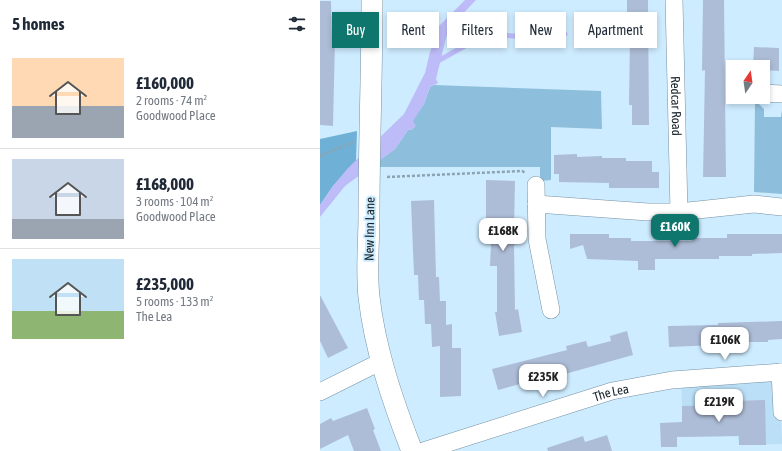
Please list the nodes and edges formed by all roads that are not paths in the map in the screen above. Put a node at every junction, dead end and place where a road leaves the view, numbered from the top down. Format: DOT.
graph roads {
  1 [pos="372,0"];
  2 [pos="674,0"];
  3 [pos="536,185"];
  4 [pos="536,204"];
  5 [pos="782,207"];
  6 [pos="679,212"];
  7 [pos="551,310"];
  8 [pos="382,361"];
  9 [pos="781,372"];
  10 [pos="320,392"];
  11 [pos="782,412"];
  12 [pos="412,451"];
  13 [pos="422,451"];
  1 -- 8 [label="street, New Inn Lane"];
  2 -- 6 [label="street, Redcar Road"];
  3 -- 4 [label="street"];
  4 -- 6 [label="street"];
  4 -- 7 [label="street"];
  5 -- 6 [label="street"];
  8 -- 10 [label="street"];
  8 -- 12 [label="street, New Inn Lane"];
  9 -- 11 [label="street"];
  9 -- 13 [label="street, The Lea"];
}
